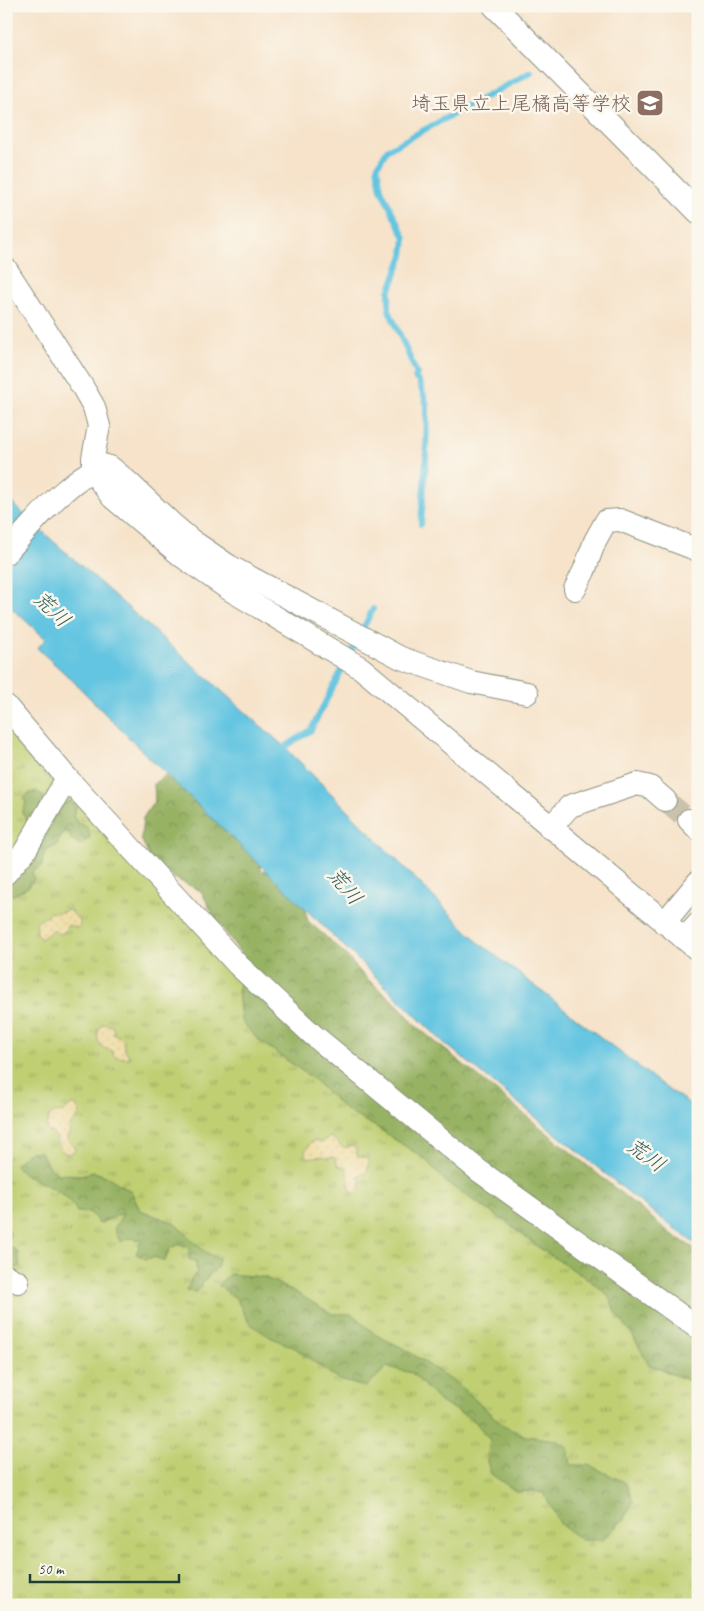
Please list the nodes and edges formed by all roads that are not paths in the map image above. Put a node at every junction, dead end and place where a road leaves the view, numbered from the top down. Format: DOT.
graph roads {
  1 [pos="494,6"];
  2 [pos="698,212"];
  3 [pos="6,269"];
  4 [pos="93,469"];
  5 [pos="698,550"];
  6 [pos="6,553"];
  7 [pos="575,589"];
  8 [pos="527,693"];
  9 [pos="6,706"];
  10 [pos="66,778"];
  11 [pos="664,800"];
  12 [pos="550,828"];
  13 [pos="6,873"];
  14 [pos="698,882"];
  15 [pos="664,923"];
  16 [pos="693,938"];
  17 [pos="698,1328"];
  1 -- 2 [label="street"];
  3 -- 4 [label="street"];
  4 -- 6 [label="street"];
  4 -- 8 [label="street"];
  4 -- 12 [label="street"];
  5 -- 7 [label="street"];
  9 -- 10 [label="street"];
  10 -- 13 [label="street"];
  10 -- 17 [label="street"];
  11 -- 12 [label="street"];
  12 -- 15 [label="street"];
  14 -- 15 [label="street"];
  15 -- 16 [label="street"];
}
